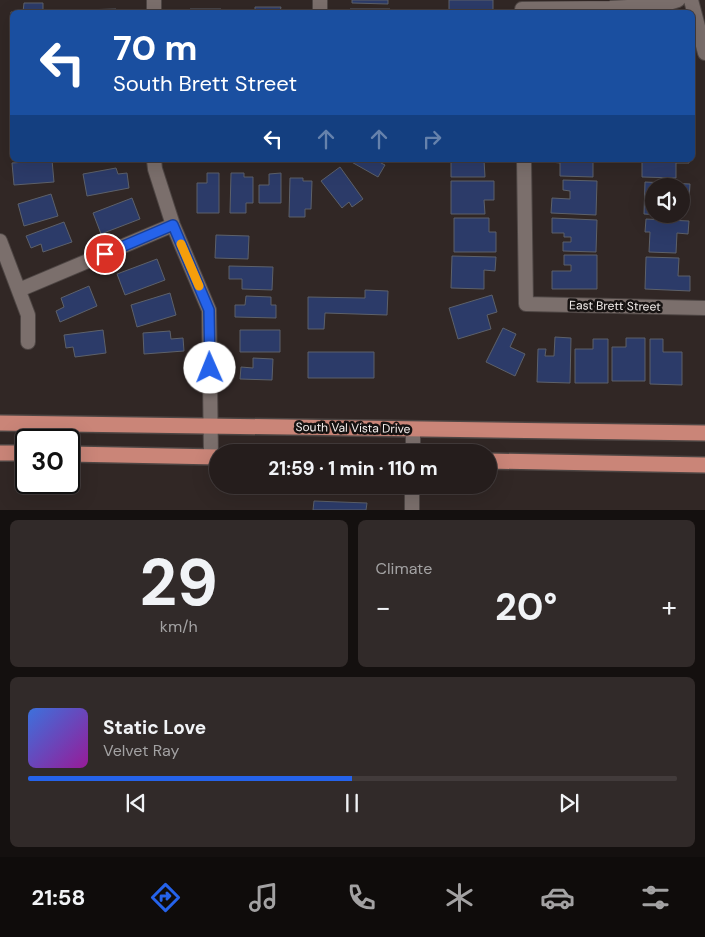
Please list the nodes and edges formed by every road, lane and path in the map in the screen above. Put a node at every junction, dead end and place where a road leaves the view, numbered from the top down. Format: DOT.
graph roads {
  1 [pos="678,0"];
  2 [pos="522,7"];
  3 [pos="695,15"];
  4 [pos="705,52"];
  5 [pos="154,162"];
  6 [pos="524,162"];
  7 [pos="173,225"];
  8 [pos="0,241"];
  9 [pos="19,290"];
  10 [pos="705,308"];
  11 [pos="28,342"];
  12 [pos="0,423"];
  13 [pos="211,426"];
  14 [pos="413,429"];
  15 [pos="705,433"];
  16 [pos="213,444"];
  17 [pos="413,444"];
  18 [pos="0,453"];
  19 [pos="15,453"];
  20 [pos="80,454"];
  21 [pos="209,457"];
  22 [pos="497,461"];
  23 [pos="705,465"];
  24 [pos="412,494"];
  25 [pos="412,510"];
  1 -- 2 [label="street"];
  3 -- 4 [label="street"];
  5 -- 7 [label="street"];
  6 -- 10 [label="street, East Brett Street"];
  7 -- 9 [label="street"];
  7 -- 13 [label="street"];
  8 -- 9 [label="street"];
  9 -- 11 [label="street"];
  12 -- 13 [label="main road, South Val Vista Drive"];
  13 -- 14 [label="main road, South Val Vista Drive"];
  13 -- 16 [label="street"];
  14 -- 15 [label="main road, South Val Vista Drive"];
  14 -- 17 [label="street"];
  18 -- 19 [label="main road"];
  20 -- 21 [label="main road"];
  22 -- 23 [label="main road"];
  24 -- 25 [label="street"];
}
